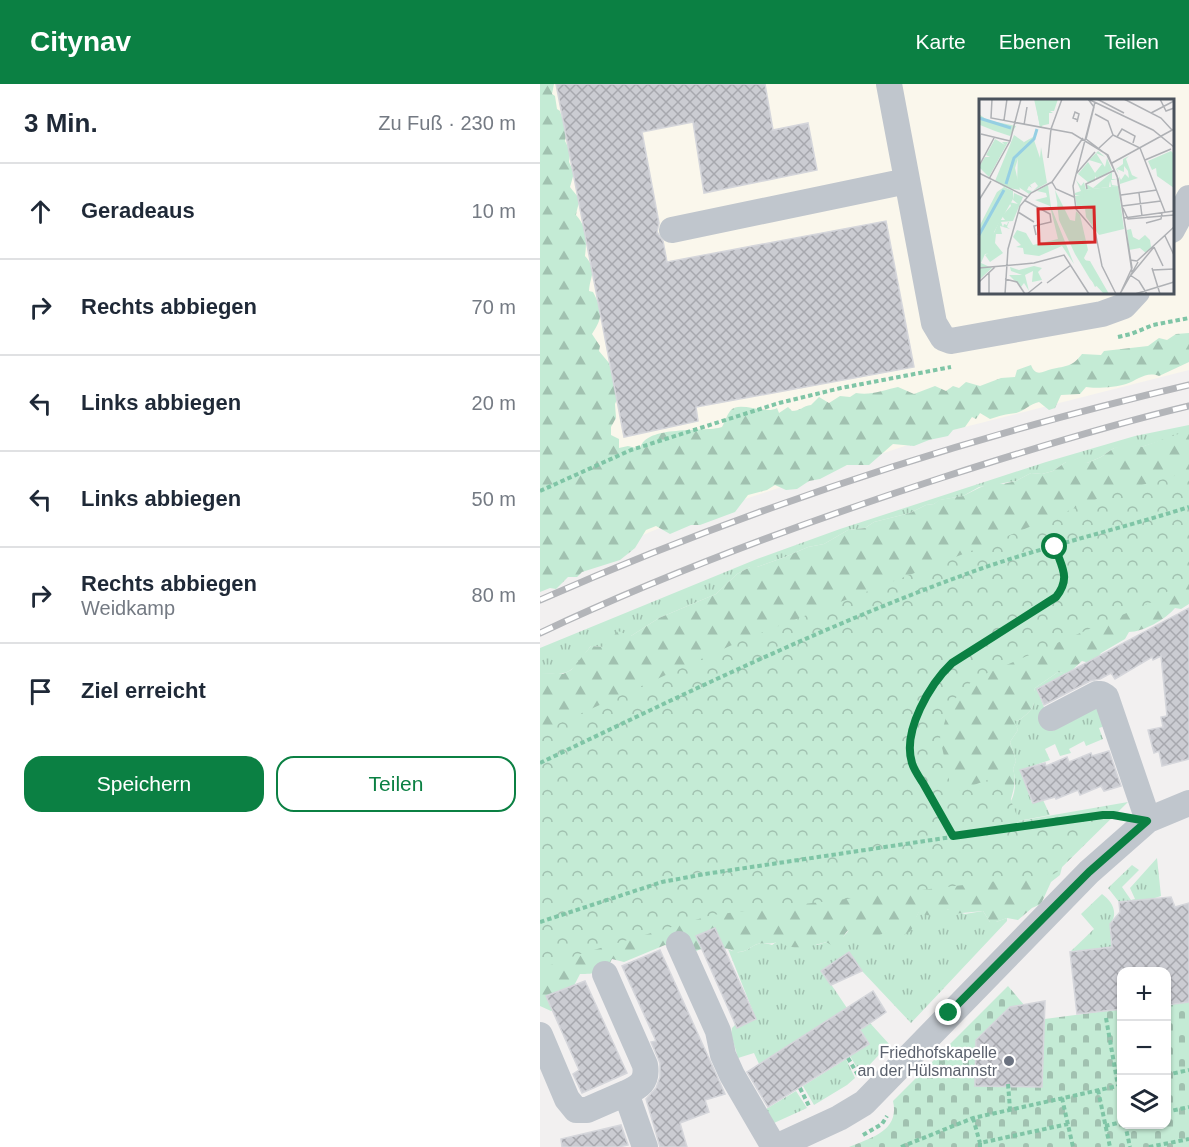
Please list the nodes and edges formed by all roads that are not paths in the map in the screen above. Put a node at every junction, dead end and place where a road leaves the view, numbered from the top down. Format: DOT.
graph roads {
  1 [pos="889,84"];
  2 [pos="906,181"];
  3 [pos="1189,198"];
  4 [pos="1174,228"];
  5 [pos="672,230"];
  6 [pos="1135,294"];
  7 [pos="1051,718"];
  8 [pos="1189,803"];
  9 [pos="1148,820"];
  10 [pos="679,944"];
  11 [pos="605,974"];
  12 [pos="540,1035"];
  13 [pos="626,1094"];
  14 [pos="645,1147"];
  15 [pos="775,1147"];
  1 -- 2 [label="street"];
  2 -- 5 [label="street"];
  2 -- 6 [label="street"];
  3 -- 4 [label="street"];
  7 -- 9 [label="street"];
  8 -- 9 [label="street"];
  9 -- 15 [label="street"];
  10 -- 15 [label="street"];
  11 -- 13 [label="street"];
  12 -- 13 [label="street"];
  13 -- 14 [label="street"];
}
